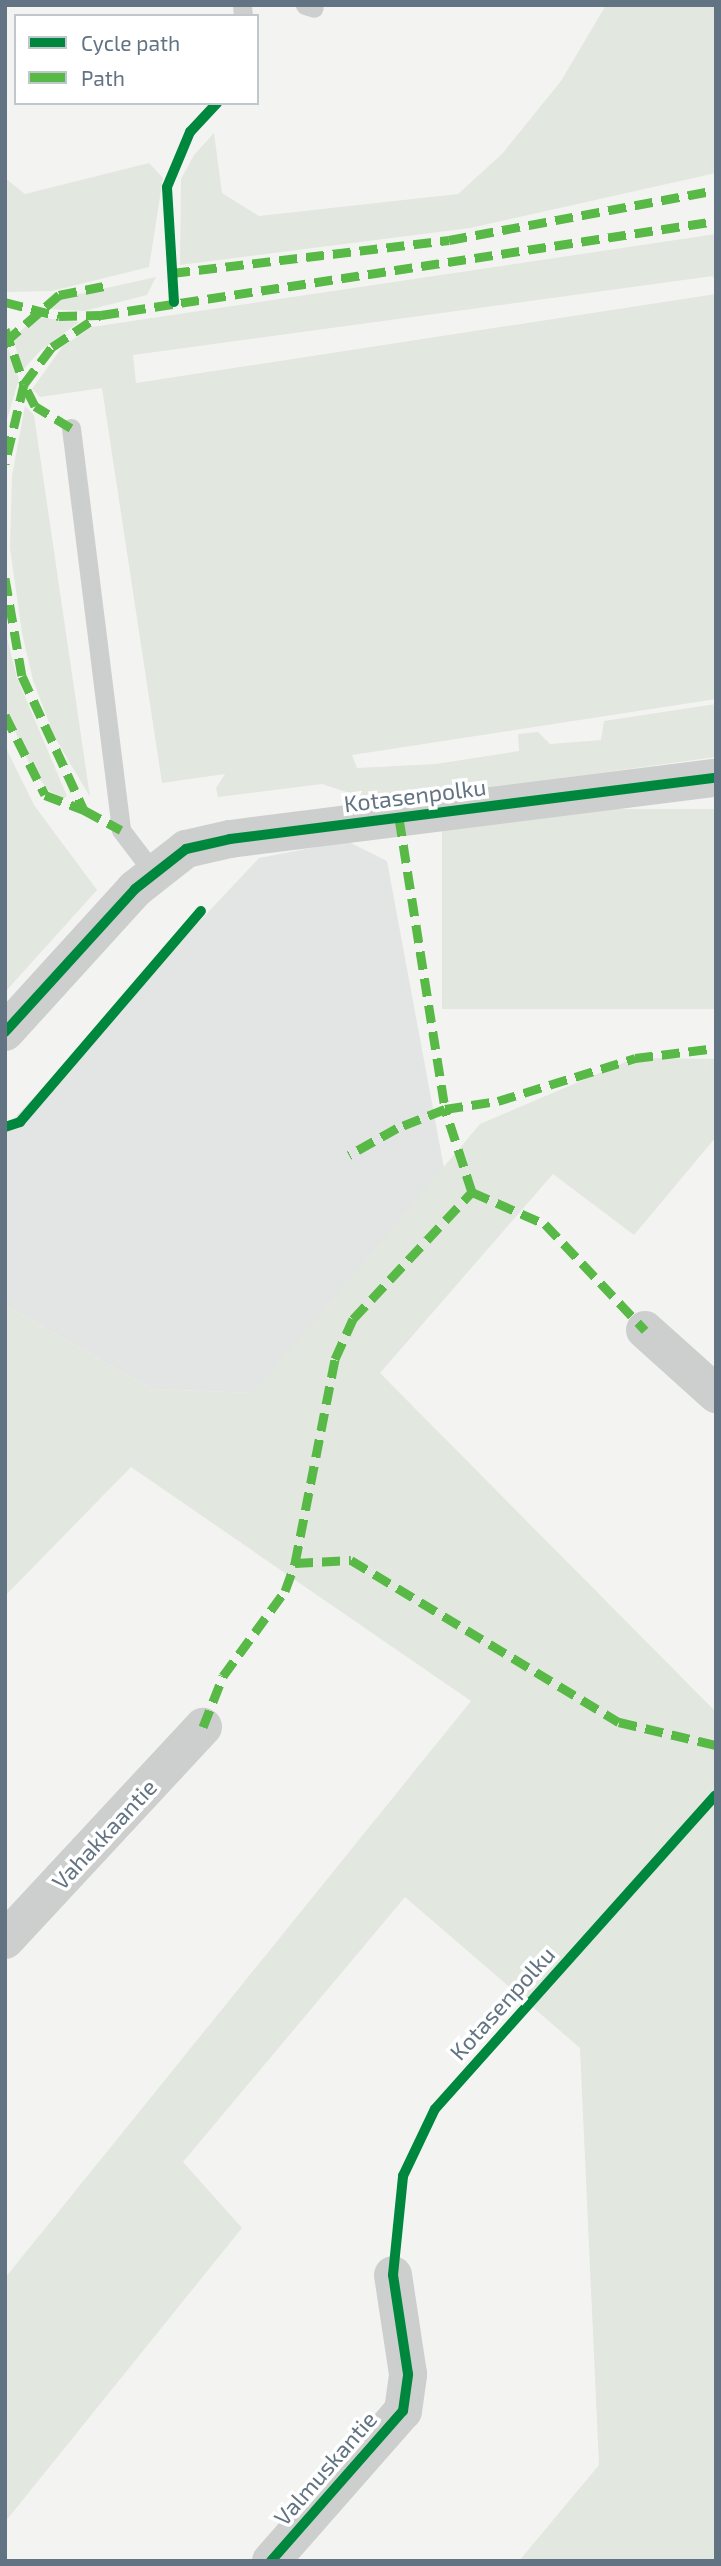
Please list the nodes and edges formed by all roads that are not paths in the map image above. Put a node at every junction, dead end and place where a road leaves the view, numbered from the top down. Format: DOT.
graph roads {
  1 [pos="71,428"];
  2 [pos="716,778"];
  3 [pos="144,881"];
  4 [pos="5,1032"];
  5 [pos="645,1330"];
  6 [pos="716,1394"];
  7 [pos="203,1727"];
  8 [pos="5,1940"];
  9 [pos="393,2275"];
  10 [pos="271,2561"];
  1 -- 3 [label="lane"];
  2 -- 3 [label="street, Kotasenpolku"];
  3 -- 4 [label="street, Kotasenpolku"];
  5 -- 6 [label="street"];
  7 -- 8 [label="street, Vahakkaantie"];
  9 -- 10 [label="street, Valmuskantie"];
}
